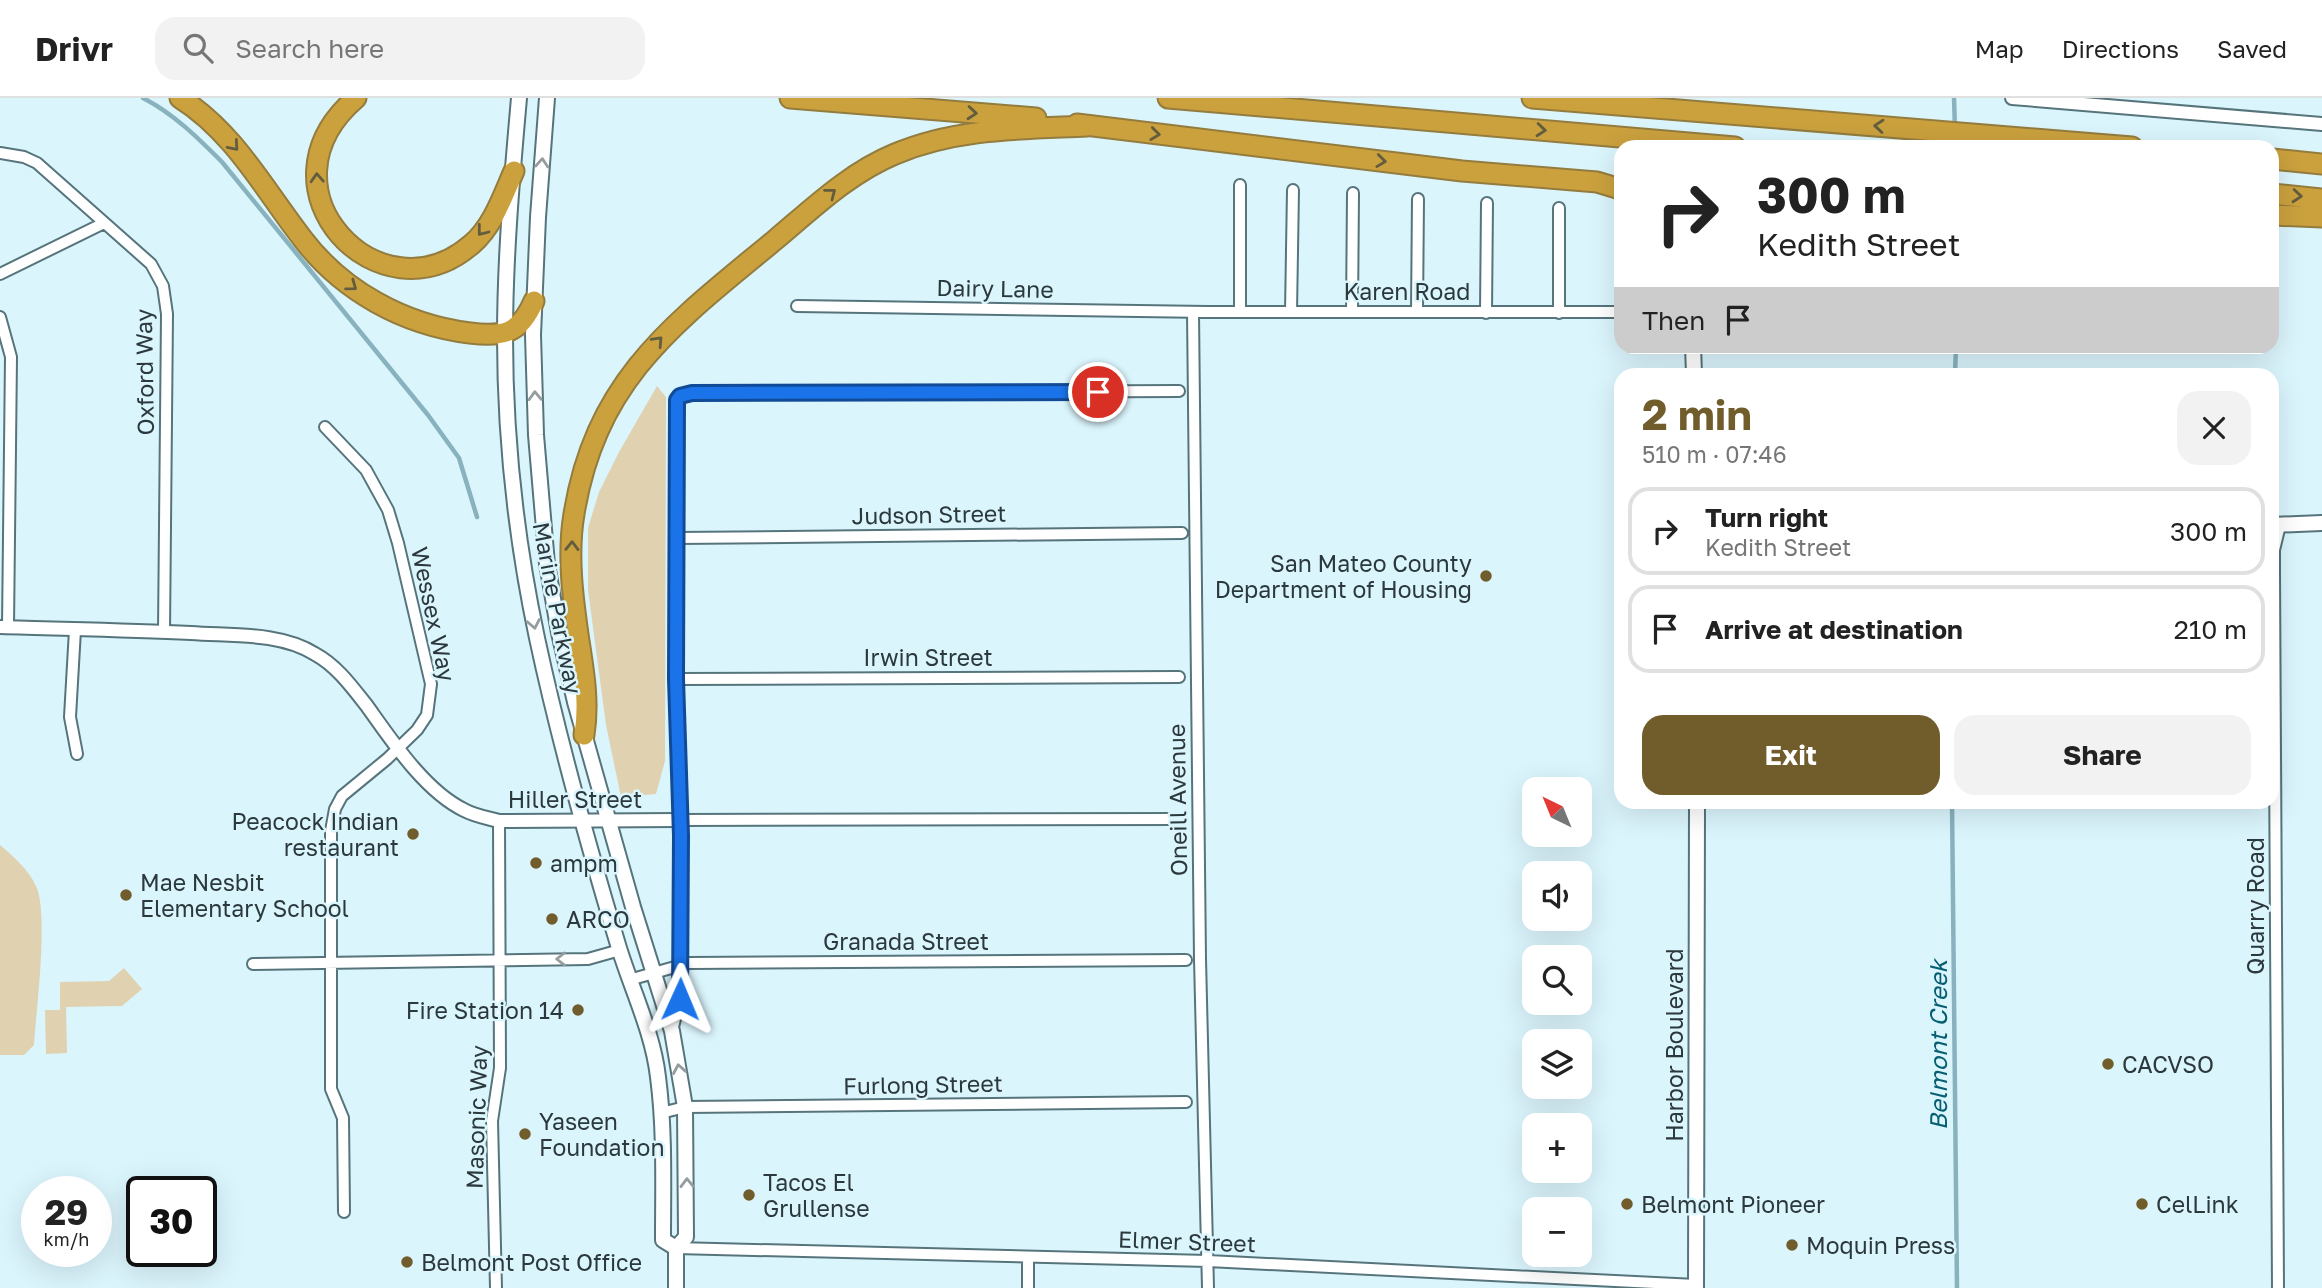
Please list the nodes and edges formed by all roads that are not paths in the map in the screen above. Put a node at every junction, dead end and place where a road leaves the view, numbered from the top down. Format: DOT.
graph roads {
  1 [pos="180,98"];
  2 [pos="356,98"];
  3 [pos="790,98"];
  4 [pos="1168,98"];
  5 [pos="1532,98"];
  6 [pos="2012,98"];
  7 [pos="519,101"];
  8 [pos="547,103"];
  9 [pos="2322,124"];
  10 [pos="1087,126"];
  11 [pos="1654,140"];
  12 [pos="2049,140"];
  13 [pos="0,153"];
  14 [pos="2279,160"];
  15 [pos="2322,164"];
  16 [pos="514,171"];
  17 [pos="1462,171"];
  18 [pos="1614,177"];
  19 [pos="1240,185"];
  20 [pos="1614,187"];
  21 [pos="1293,190"];
  22 [pos="1353,193"];
  23 [pos="2279,195"];
  24 [pos="2322,198"];
  25 [pos="1419,199"];
  26 [pos="1487,203"];
  27 [pos="1559,208"];
  28 [pos="2279,215"];
  29 [pos="2322,217"];
  30 [pos="104,223"];
  31 [pos="0,274"];
  32 [pos="534,302"];
  33 [pos="797,306"];
  34 [pos="1193,312"];
  35 [pos="1240,312"];
  36 [pos="1291,312"];
  37 [pos="1352,312"];
  38 [pos="1417,312"];
  39 [pos="1614,312"];
  40 [pos="1486,313"];
  41 [pos="1559,313"];
  42 [pos="0,317"];
  43 [pos="505,334"];
  44 [pos="1179,391"];
  45 [pos="325,427"];
  46 [pos="2322,523"];
  47 [pos="2279,525"];
  48 [pos="1182,533"];
  49 [pos="677,538"];
  50 [pos="4,627"];
  51 [pos="75,630"];
  52 [pos="164,632"];
  53 [pos="1180,677"];
  54 [pos="676,679"];
  55 [pos="584,735"];
  56 [pos="399,748"];
  57 [pos="77,754"];
  58 [pos="1697,809"];
  59 [pos="2275,809"];
  60 [pos="1181,819"];
  61 [pos="609,820"];
  62 [pos="680,820"];
  63 [pos="499,821"];
  64 [pos="584,821"];
  65 [pos="620,950"];
  66 [pos="500,959"];
  67 [pos="1186,960"];
  68 [pos="253,964"];
  69 [pos="331,964"];
  70 [pos="680,964"];
  71 [pos="653,972"];
  72 [pos="629,981"];
  73 [pos="672,1031"];
  74 [pos="1186,1102"];
  75 [pos="685,1107"];
  76 [pos="661,1113"];
  77 [pos="344,1212"];
  78 [pos="676,1248"];
  79 [pos="1028,1258"];
  80 [pos="1208,1261"];
  81 [pos="1696,1287"];
  82 [pos="496,1288"];
  83 [pos="676,1288"];
  84 [pos="1028,1288"];
  85 [pos="1208,1288"];
  86 [pos="2278,1288"];
  1 -- 43 [label="highway, one-way"];
  16 -- 2 [label="highway, one-way"];
  3 -- 10 [label="highway, one-way"];
  4 -- 11 [label="highway, one-way"];
  12 -- 5 [label="highway, one-way"];
  6 -- 9 [label="street"];
  7 -- 16 [label="main road, Marine Parkway"];
  32 -- 8 [label="main road, Marine Parkway, one-way"];
  10 -- 17 [label="highway, one-way"];
  55 -- 10 [label="highway, one-way"];
  13 -- 30 [label="street, Oxford Way"];
  14 -- 15 [label="highway"];
  16 -- 43 [label="main road, Marine Parkway"];
  17 -- 18 [label="highway"];
  17 -- 20 [label="highway"];
  19 -- 35 [label="street"];
  21 -- 36 [label="street"];
  22 -- 37 [label="street"];
  23 -- 24 [label="highway, one-way"];
  25 -- 38 [label="street"];
  26 -- 40 [label="street"];
  27 -- 41 [label="street"];
  28 -- 29 [label="highway"];
  30 -- 31 [label="street"];
  30 -- 52 [label="street, Oxford Way"];
  32 -- 43 [label="highway"];
  55 -- 32 [label="main road, Marine Parkway, one-way"];
  33 -- 34 [label="street, Dairy Lane"];
  34 -- 35 [label="street, Karen Road"];
  34 -- 80 [label="street, Oneill Avenue"];
  35 -- 36 [label="street, Karen Road"];
  36 -- 37 [label="street, Karen Road"];
  37 -- 38 [label="street, Karen Road"];
  38 -- 40 [label="street, Karen Road"];
  39 -- 41 [label="street, Karen Road"];
  40 -- 41 [label="street, Karen Road"];
  42 -- 50 [label="street"];
  43 -- 64 [label="main road, Marine Parkway, one-way"];
  44 -- 49 [label="street"];
  45 -- 56 [label="street, Wessex Way"];
  46 -- 47 [label="main road"];
  48 -- 49 [label="street, Judson Street"];
  49 -- 54 [label="street"];
  50 -- 51 [label="street, Hiller Street"];
  51 -- 52 [label="street, Hiller Street"];
  51 -- 57 [label="street"];
  52 -- 56 [label="street, Hiller Street"];
  53 -- 54 [label="street, Irwin Street"];
  54 -- 62 [label="street"];
  55 -- 61 [label="main road, Marine Parkway"];
  56 -- 63 [label="street, Hiller Street"];
  56 -- 69 [label="street, Wessex Way"];
  58 -- 81 [label="main road, Harbor Boulevard"];
  59 -- 86 [label="street, Quarry Road"];
  60 -- 62 [label="street, Hiller Street"];
  61 -- 62 [label="street, Hiller Street"];
  61 -- 64 [label="street, Hiller Street"];
  61 -- 71 [label="main road, Marine Parkway"];
  62 -- 70 [label="street"];
  63 -- 64 [label="street, Hiller Street"];
  63 -- 66 [label="street, Masonic Way"];
  64 -- 65 [label="main road, Marine Parkway"];
  65 -- 66 [label="street, one-way"];
  65 -- 72 [label="main road, Marine Parkway"];
  66 -- 69 [label="street"];
  66 -- 82 [label="street, Masonic Way"];
  67 -- 70 [label="street, Granada Street"];
  68 -- 69 [label="street"];
  69 -- 77 [label="street, Wessex Way"];
  70 -- 71 [label="street, Granada Street"];
  70 -- 73 [label="street"];
  71 -- 72 [label="street, Granada Street"];
  71 -- 73 [label="main road, Marine Parkway"];
  72 -- 76 [label="main road, Marine Parkway"];
  75 -- 73 [label="main road, Marine Parkway, one-way"];
  74 -- 75 [label="street, Furlong Street"];
  75 -- 76 [label="street, Furlong Street"];
  78 -- 75 [label="main road, Marine Parkway, one-way"];
  76 -- 78 [label="main road, Marine Parkway"];
  78 -- 79 [label="street, Elmer Street"];
  78 -- 83 [label="main road"];
  79 -- 80 [label="street, Elmer Street"];
  79 -- 84 [label="street"];
  80 -- 81 [label="street, Elmer Street"];
  80 -- 85 [label="street, Oneill Avenue"];
}
